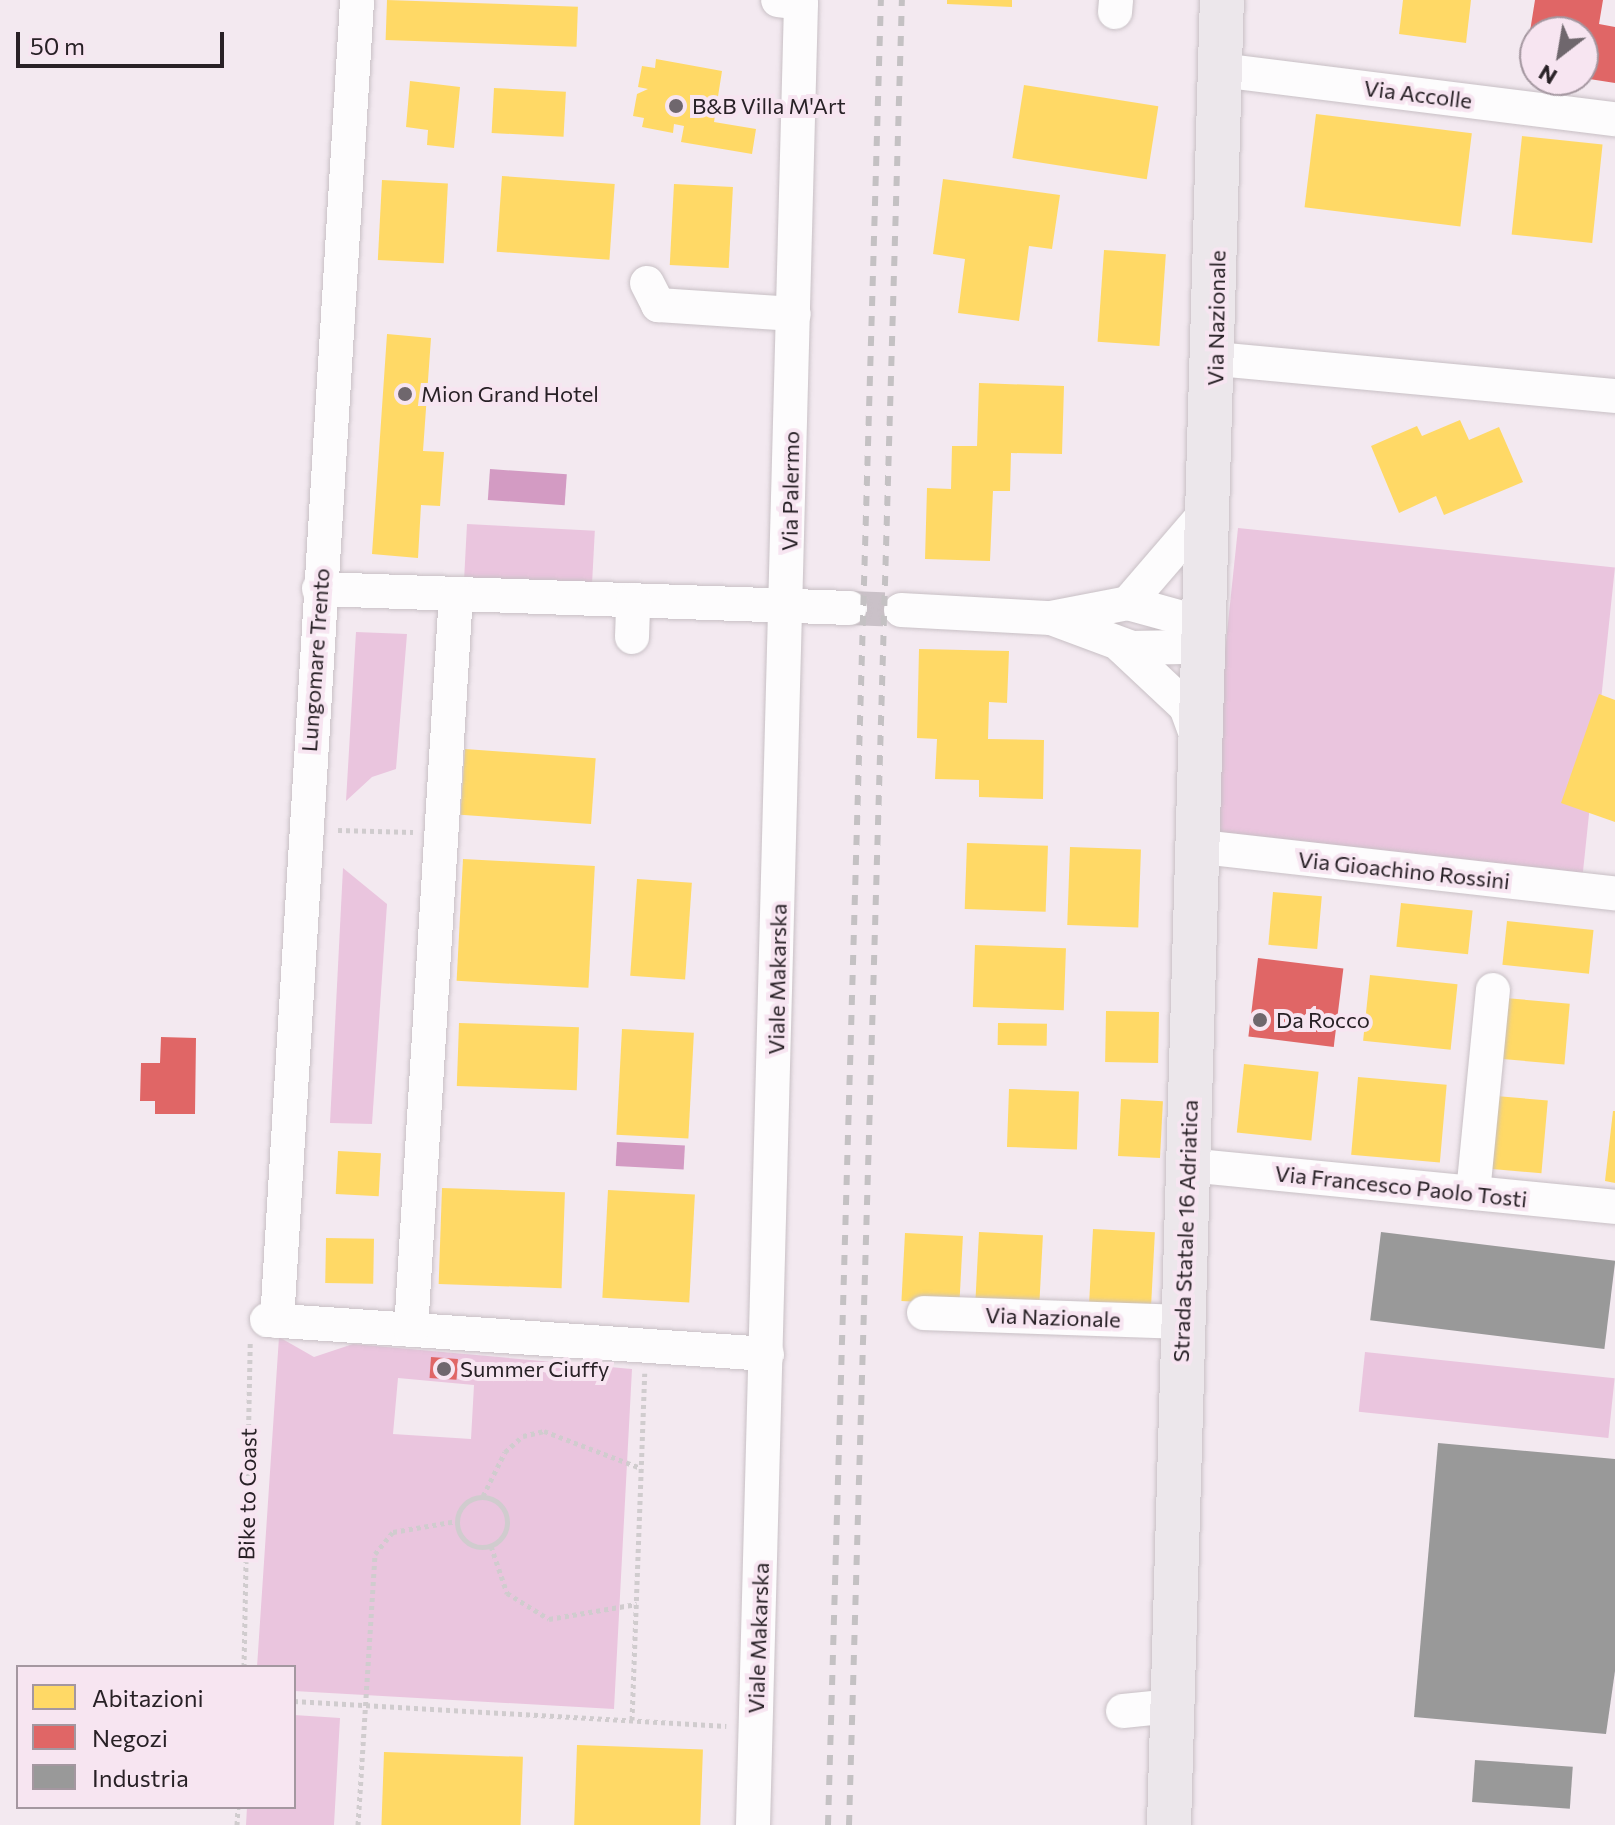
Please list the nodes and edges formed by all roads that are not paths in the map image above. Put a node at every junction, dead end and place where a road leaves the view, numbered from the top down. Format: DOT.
graph roads {
  1 [pos="357,0"];
  2 [pos="1222,0"];
  3 [pos="800,1"];
  4 [pos="1220,70"];
  5 [pos="1615,119"];
  6 [pos="647,283"];
  7 [pos="794,314"];
  8 [pos="1216,359"];
  9 [pos="1615,396"];
  10 [pos="1208,510"];
  11 [pos="319,589"];
  12 [pos="456,594"];
  13 [pos="633,600"];
  14 [pos="1128,603"];
  15 [pos="787,604"];
  16 [pos="850,608"];
  17 [pos="901,610"];
  18 [pos="1051,618"];
  19 [pos="632,637"];
  20 [pos="1205,637"];
  21 [pos="1121,646"];
  22 [pos="1201,747"];
  23 [pos="1193,846"];
  24 [pos="1615,893"];
  25 [pos="1493,990"];
  26 [pos="1188,1165"];
  27 [pos="1473,1193"];
  28 [pos="1615,1207"];
  29 [pos="924,1313"];
  30 [pos="1182,1322"];
  31 [pos="411,1330"];
  32 [pos="767,1354"];
  33 [pos="1171,1706"];
  34 [pos="1123,1711"];
  35 [pos="753,1825"];
  36 [pos="1169,1825"];
  1 -- 11 [label="street, Lungomare Trento"];
  2 -- 4 [label="main road, Via Nazionale"];
  3 -- 7 [label="street, Via Palermo"];
  4 -- 5 [label="street, Via Accolle"];
  4 -- 8 [label="main road, Via Nazionale"];
  6 -- 7 [label="street"];
  7 -- 15 [label="street, Via Palermo"];
  8 -- 9 [label="street"];
  8 -- 10 [label="main road, Via Nazionale"];
  10 -- 14 [label="street"];
  10 -- 20 [label="main road, Via Nazionale"];
  11 -- 12 [label="street"];
  11 -- 31 [label="street, Lungomare Trento"];
  12 -- 13 [label="street"];
  12 -- 31 [label="street"];
  13 -- 15 [label="street"];
  13 -- 19 [label="street"];
  14 -- 18 [label="street"];
  14 -- 20 [label="street"];
  15 -- 16 [label="street"];
  15 -- 32 [label="street, Viale Makarska"];
  17 -- 18 [label="street"];
  18 -- 21 [label="street"];
  20 -- 21 [label="street"];
  20 -- 22 [label="main road, Strada Statale 16 Adriatica"];
  21 -- 22 [label="street"];
  22 -- 23 [label="main road, Strada Statale 16 Adriatica"];
  23 -- 24 [label="street, Via Gioachino Rossini"];
  23 -- 26 [label="main road, Strada Statale 16 Adriatica"];
  25 -- 27 [label="street"];
  26 -- 27 [label="street, Via Francesco Paolo Tosti"];
  26 -- 30 [label="main road, Strada Statale 16 Adriatica"];
  27 -- 28 [label="street, Via Francesco Paolo Tosti"];
  29 -- 30 [label="street, Via Nazionale"];
  30 -- 33 [label="main road, Strada Statale 16 Adriatica"];
  31 -- 32 [label="street"];
  32 -- 35 [label="street, Viale Makarska"];
  33 -- 34 [label="street"];
  33 -- 36 [label="main road, Strada Statale 16 Adriatica"];
}
